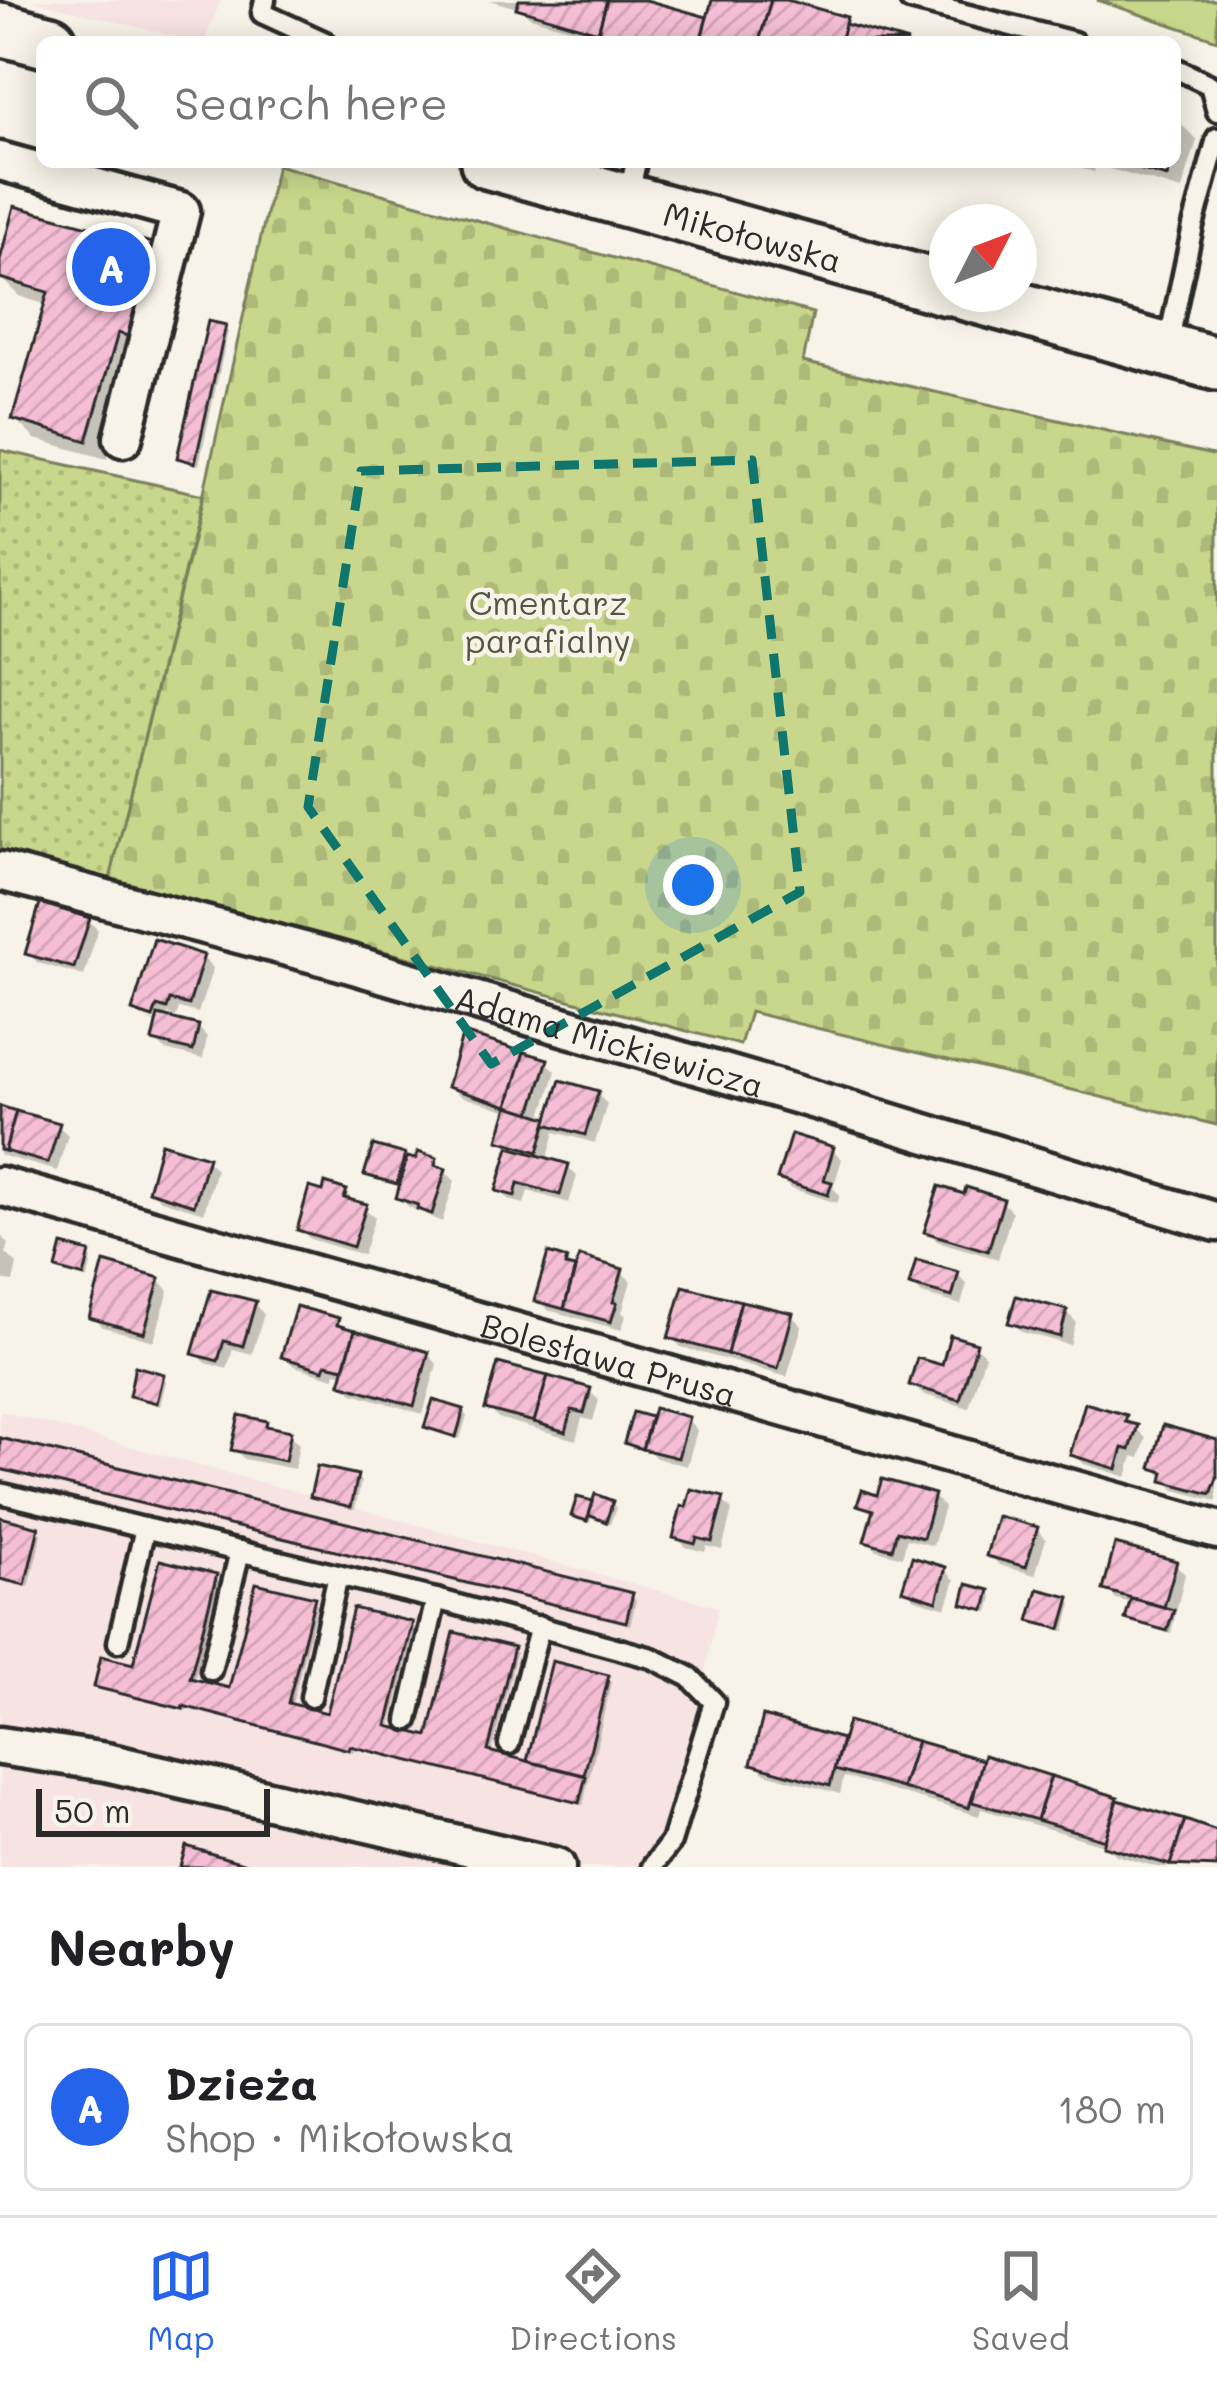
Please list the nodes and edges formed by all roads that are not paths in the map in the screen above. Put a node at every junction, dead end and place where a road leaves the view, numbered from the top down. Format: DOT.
graph roads {
  1 [pos="265,0"];
  2 [pos="910,0"];
  3 [pos="0,28"];
  4 [pos="312,36"];
  5 [pos="1051,36"];
  6 [pos="36,38"];
  7 [pos="1181,71"];
  8 [pos="1217,111"];
  9 [pos="1217,138"];
  10 [pos="0,161"];
  11 [pos="533,168"];
  12 [pos="632,181"];
  13 [pos="929,283"];
  14 [pos="1030,312"];
  15 [pos="1166,350"];
  16 [pos="1217,364"];
  17 [pos="122,438"];
  18 [pos="0,871"];
  19 [pos="0,1186"];
  20 [pos="1217,1222"];
  21 [pos="0,1493"];
  22 [pos="146,1528"];
  23 [pos="1217,1530"];
  24 [pos="240,1551"];
  25 [pos="338,1575"];
  26 [pos="436,1598"];
  27 [pos="540,1626"];
  28 [pos="118,1642"];
  29 [pos="211,1670"];
  30 [pos="310,1697"];
  31 [pos="408,1720"];
  32 [pos="509,1744"];
  33 [pos="0,1745"];
  34 [pos="556,1867"];
  35 [pos="652,1867"];
  1 -- 4 [label="lane"];
  2 -- 5 [label="lane"];
  3 -- 6 [label="street"];
  7 -- 8 [label="lane"];
  9 -- 15 [label="lane"];
  10 -- 17 [label="street"];
  11 -- 12 [label="street, Mikołowska"];
  12 -- 13 [label="street, Mikołowska"];
  14 -- 15 [label="street"];
  15 -- 16 [label="street"];
  18 -- 20 [label="street, Adama Mickiewicza"];
  19 -- 23 [label="street, Bolesława Prusa"];
  21 -- 22 [label="lane"];
  22 -- 24 [label="lane"];
  22 -- 28 [label="lane"];
  24 -- 25 [label="lane"];
  24 -- 29 [label="lane"];
  25 -- 26 [label="lane"];
  25 -- 30 [label="lane"];
  26 -- 27 [label="lane"];
  26 -- 31 [label="lane"];
  27 -- 32 [label="lane"];
  27 -- 35 [label="lane"];
  33 -- 34 [label="street"];
}
